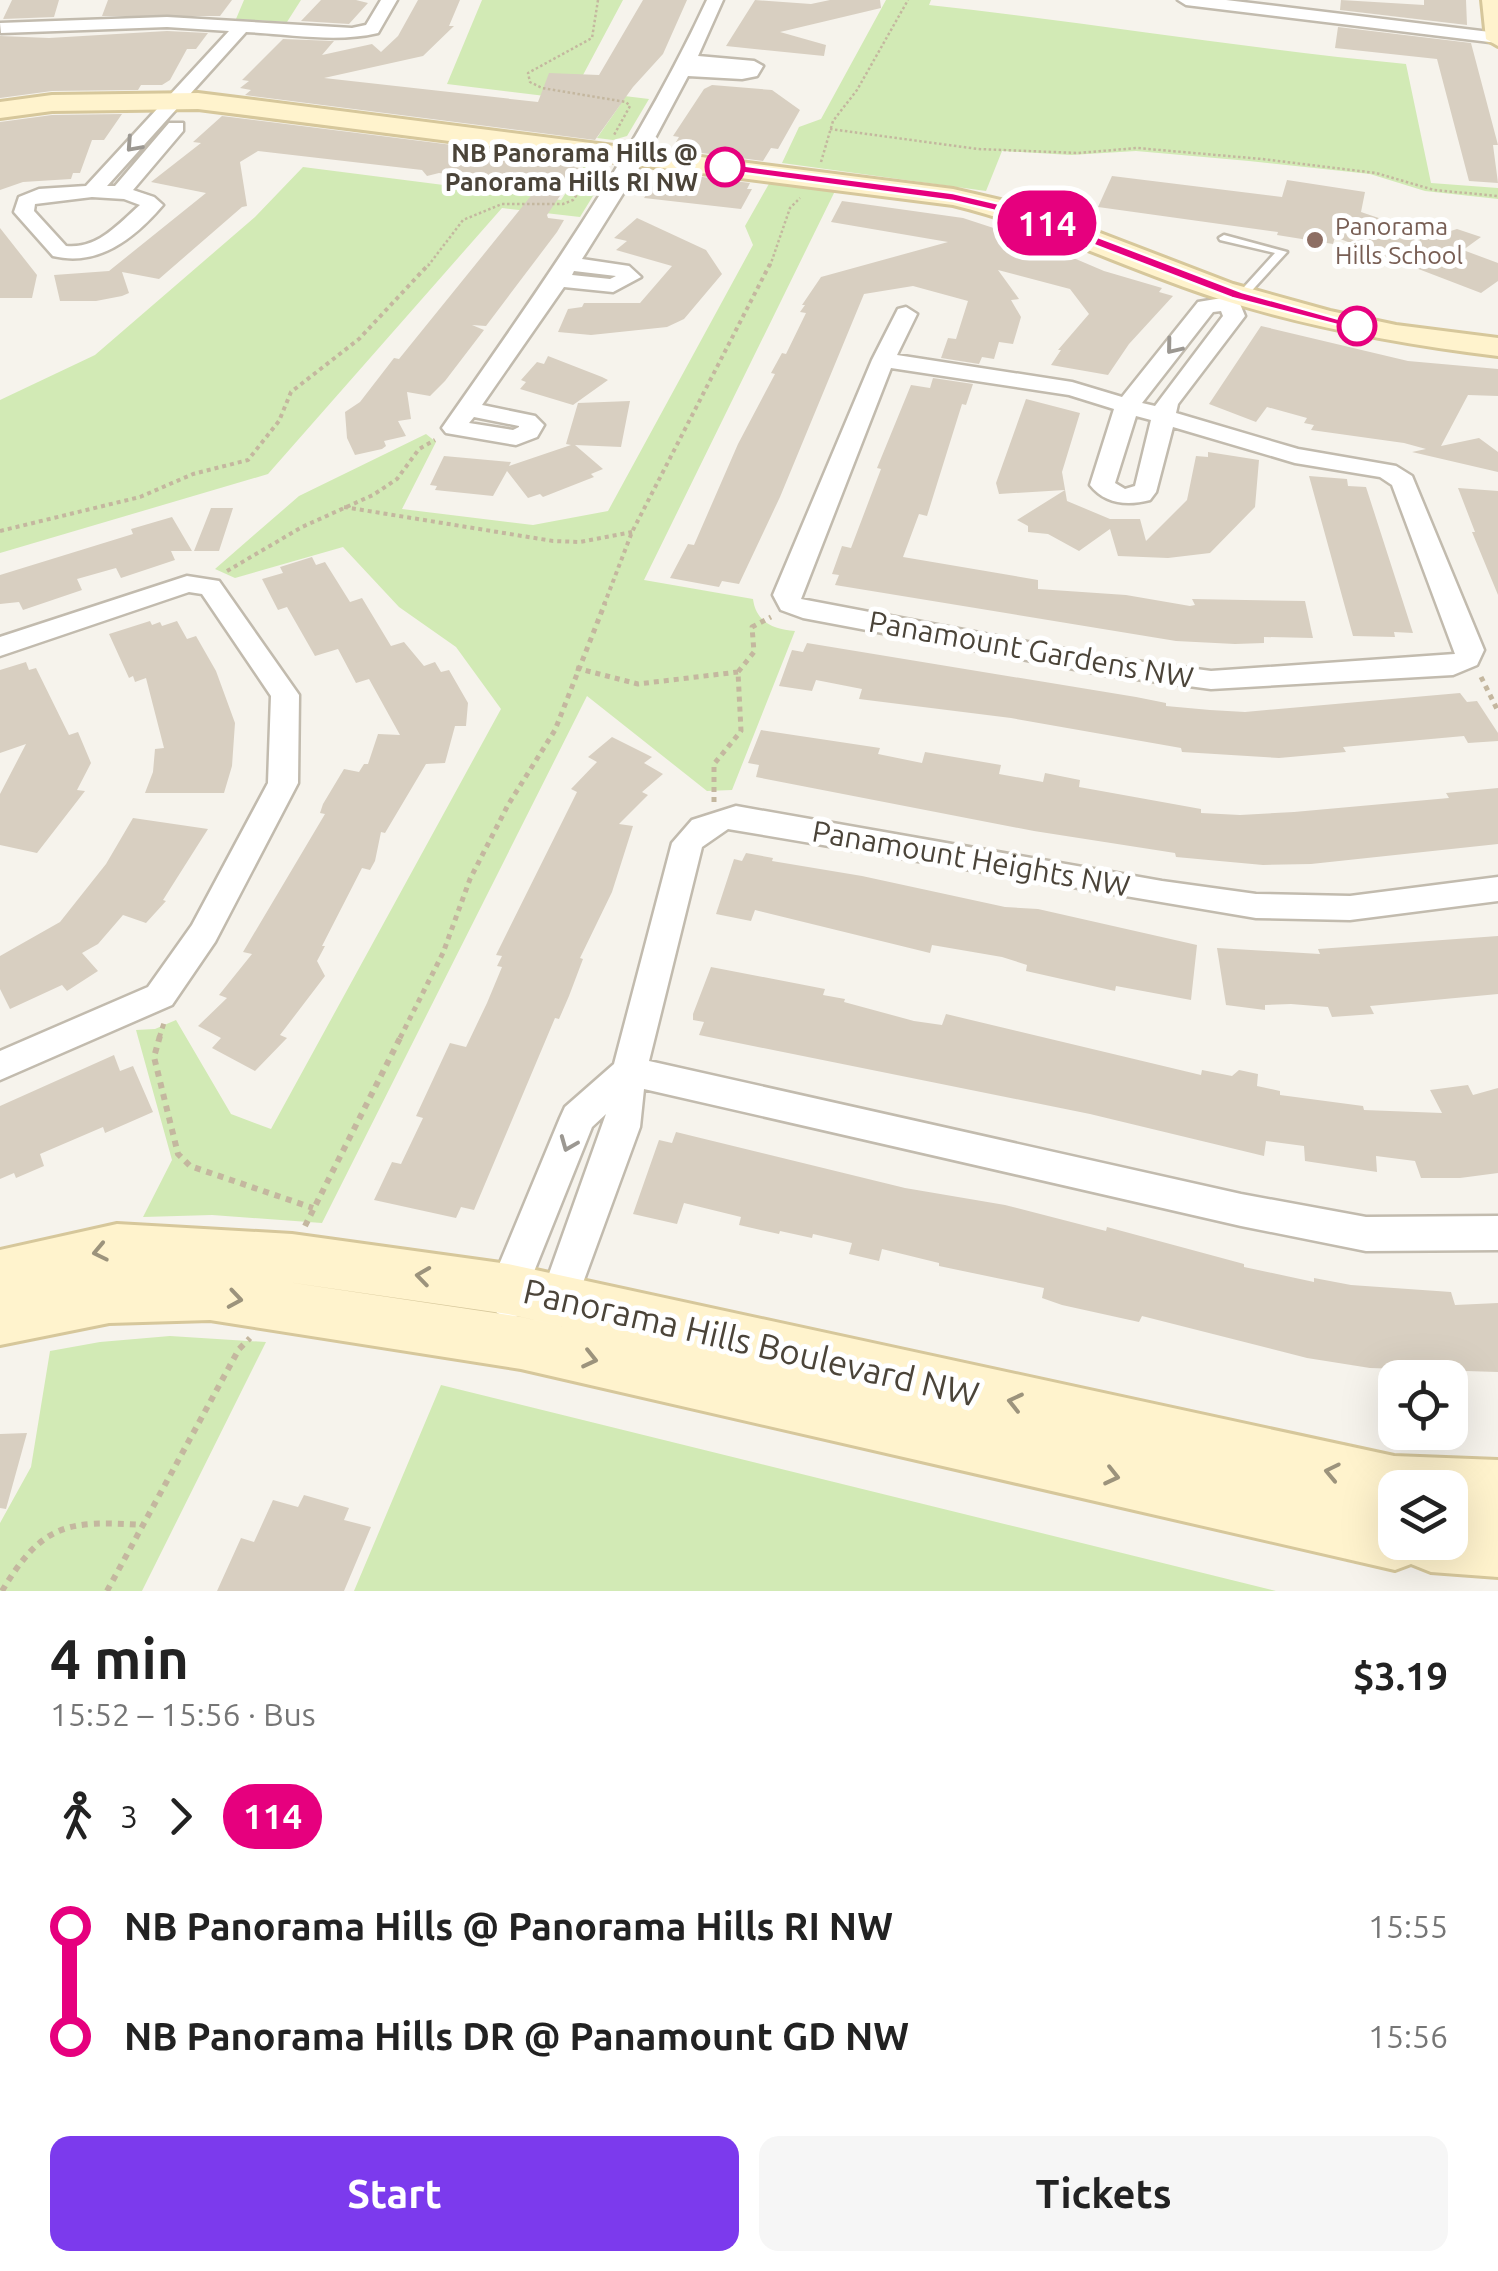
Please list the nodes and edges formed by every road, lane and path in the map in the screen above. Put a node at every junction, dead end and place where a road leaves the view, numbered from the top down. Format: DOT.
graph roads {
  1 [pos="81,0"];
  2 [pos="388,0"];
  3 [pos="598,0"];
  4 [pos="715,0"];
  5 [pos="908,0"];
  6 [pos="1224,0"];
  7 [pos="1494,0"];
  8 [pos="1192,1"];
  9 [pos="1308,8"];
  10 [pos="243,24"];
  11 [pos="75,26"];
  12 [pos="266,26"];
  13 [pos="0,28"];
  14 [pos="1498,34"];
  15 [pos="186,100"];
  16 [pos="0,110"];
  17 [pos="830,130"];
  18 [pos="627,148"];
  19 [pos="595,169"];
  20 [pos="821,170"];
  21 [pos="92,191"];
  22 [pos="120,193"];
  23 [pos="807,193"];
  24 [pos="1498,196"];
  25 [pos="1224,238"];
  26 [pos="1236,298"];
  27 [pos="906,314"];
  28 [pos="1498,347"];
  29 [pos="883,360"];
  30 [pos="1127,406"];
  31 [pos="461,418"];
  32 [pos="1164,419"];
  33 [pos="344,507"];
  34 [pos="0,531"];
  35 [pos="632,532"];
  36 [pos="210,588"];
  37 [pos="803,610"];
  38 [pos="0,646"];
  39 [pos="1467,660"];
  40 [pos="576,668"];
  41 [pos="738,672"];
  42 [pos="1498,711"];
  43 [pos="714,821"];
  44 [pos="1498,889"];
  45 [pos="160,996"];
  46 [pos="0,1066"];
  47 [pos="629,1070"];
  48 [pos="313,1208"];
  49 [pos="303,1231"];
  50 [pos="1498,1233"];
  51 [pos="0,1274"];
  52 [pos="534,1294"];
  53 [pos="0,1320"];
  54 [pos="255,1333"];
  55 [pos="521,1343"];
  56 [pos="1498,1488"];
  57 [pos="142,1525"];
  58 [pos="1378,1536"];
  59 [pos="1468,1544"];
  60 [pos="1498,1546"];
  61 [pos="2,1591"];
  62 [pos="107,1591"];
  1 -- 11 [label="street"];
  2 -- 12 [label="street"];
  3 -- 18 [label="path"];
  4 -- 18 [label="street"];
  5 -- 17 [label="path"];
  6 -- 8 [label="street"];
  6 -- 9 [label="street"];
  7 -- 14 [label="street"];
  8 -- 9 [label="street"];
  9 -- 14 [label="street"];
  10 -- 11 [label="street"];
  10 -- 12 [label="street"];
  10 -- 15 [label="street"];
  11 -- 13 [label="street"];
  12 -- 15 [label="street"];
  15 -- 16 [label="street"];
  15 -- 18 [label="street"];
  15 -- 21 [label="street, one-way"];
  15 -- 22 [label="street"];
  17 -- 20 [label="path"];
  17 -- 24 [label="path"];
  18 -- 26 [label="street"];
  18 -- 31 [label="street"];
  19 -- 34 [label="path"];
  21 -- 22 [label="street"];
  21 -- 22 [label="street"];
  23 -- 35 [label="path"];
  25 -- 26 [label="lane"];
  26 -- 28 [label="street"];
  26 -- 30 [label="street, one-way"];
  26 -- 32 [label="street"];
  27 -- 29 [label="street"];
  29 -- 30 [label="street"];
  29 -- 37 [label="street"];
  30 -- 32 [label="street"];
  30 -- 32 [label="street"];
  31 -- 33 [label="path"];
  32 -- 39 [label="street"];
  33 -- 35 [label="path"];
  33 -- 36 [label="path"];
  35 -- 40 [label="path"];
  36 -- 38 [label="street"];
  36 -- 45 [label="street"];
  37 -- 39 [label="street, Panamount Gardens NW"];
  37 -- 41 [label="path"];
  39 -- 42 [label="path"];
  40 -- 41 [label="path"];
  40 -- 48 [label="path"];
  41 -- 43 [label="path"];
  43 -- 44 [label="street, Panamount Heights NW"];
  43 -- 47 [label="street"];
  45 -- 46 [label="street"];
  45 -- 48 [label="path"];
  47 -- 50 [label="street"];
  47 -- 52 [label="street"];
  47 -- 52 [label="street, one-way"];
  48 -- 49 [label="path"];
  52 -- 51 [label="street, Panorama Hills Boulevard NW, one-way"];
  52 -- 55 [label="street"];
  56 -- 52 [label="street, Panorama Hills Boulevard NW, one-way"];
  53 -- 55 [label="street, Panorama Hills Boulevard NW, one-way"];
  54 -- 57 [label="path"];
  55 -- 58 [label="street, Panorama Hills Boulevard NW, one-way"];
  57 -- 61 [label="path"];
  57 -- 62 [label="path"];
  59 -- 60 [label="street"];
}
